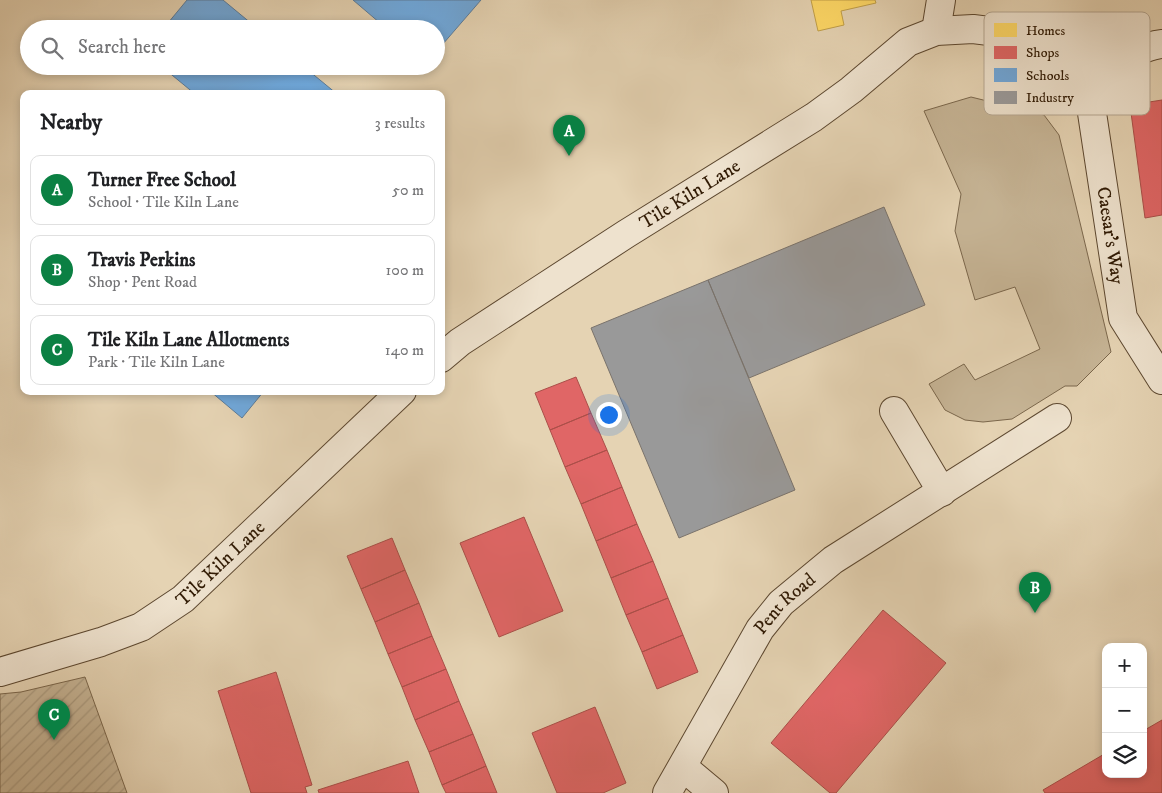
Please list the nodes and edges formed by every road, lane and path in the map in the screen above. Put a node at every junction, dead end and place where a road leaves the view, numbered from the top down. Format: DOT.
graph roads {
  1 [pos="941,0"];
  2 [pos="984,30"];
  3 [pos="936,31"];
  4 [pos="1092,115"];
  5 [pos="445,355"];
  6 [pos="1162,380"];
  7 [pos="398,395"];
  8 [pos="894,410"];
  9 [pos="1057,418"];
  10 [pos="942,492"];
  11 [pos="0,672"];
  12 [pos="682,767"];
  13 [pos="667,793"];
  14 [pos="714,793"];
  1 -- 3 [label="street"];
  2 -- 3 [label="street, Tile Kiln Lane"];
  3 -- 5 [label="street, Tile Kiln Lane"];
  4 -- 6 [label="street, Caesar's Way"];
  7 -- 11 [label="street, Tile Kiln Lane"];
  8 -- 10 [label="street"];
  9 -- 10 [label="street, Pent Road"];
  10 -- 12 [label="street, Pent Road"];
  12 -- 13 [label="street, Pent Road"];
  12 -- 14 [label="street"];
}
